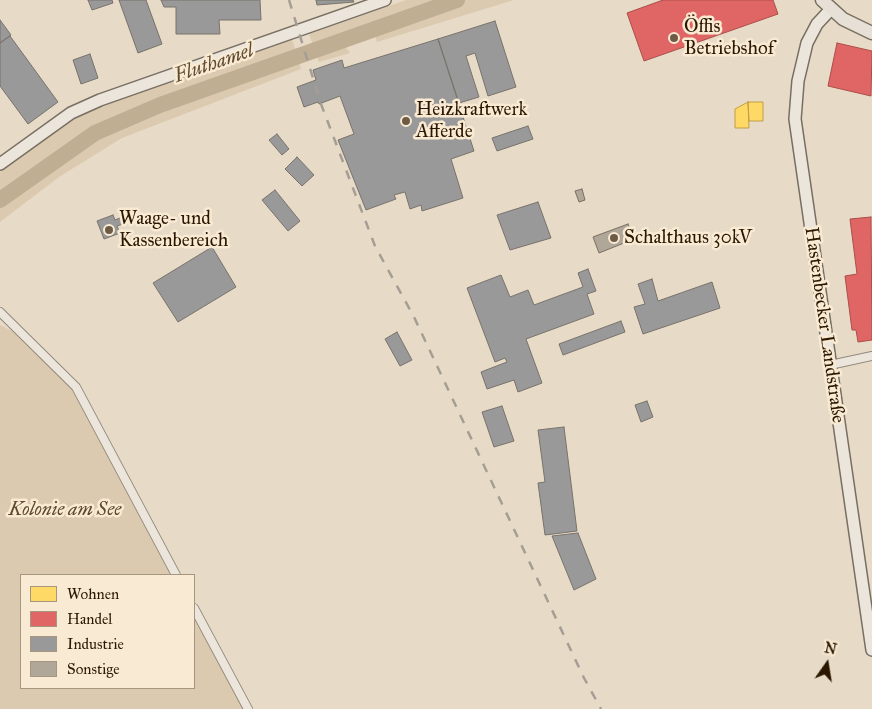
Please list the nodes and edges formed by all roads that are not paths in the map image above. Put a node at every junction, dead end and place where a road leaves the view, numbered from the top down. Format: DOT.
graph roads {
  1 [pos="385,0"];
  2 [pos="822,0"];
  3 [pos="831,9"];
  4 [pos="872,33"];
  5 [pos="0,164"];
  6 [pos="0,312"];
  7 [pos="872,356"];
  8 [pos="830,365"];
  9 [pos="175,574"];
  10 [pos="195,610"];
  11 [pos="870,614"];
  12 [pos="872,650"];
  13 [pos="248,709"];
  1 -- 5 [label="main road"];
  2 -- 3 [label="main road"];
  3 -- 4 [label="main road"];
  3 -- 8 [label="main road, Hastenbecker Landstraße"];
  6 -- 9 [label="street"];
  7 -- 8 [label="street"];
  8 -- 11 [label="main road, Hastenbecker Landstraße"];
  10 -- 13 [label="street"];
  11 -- 12 [label="main road, Hastenbecker Landstraße"];
}
